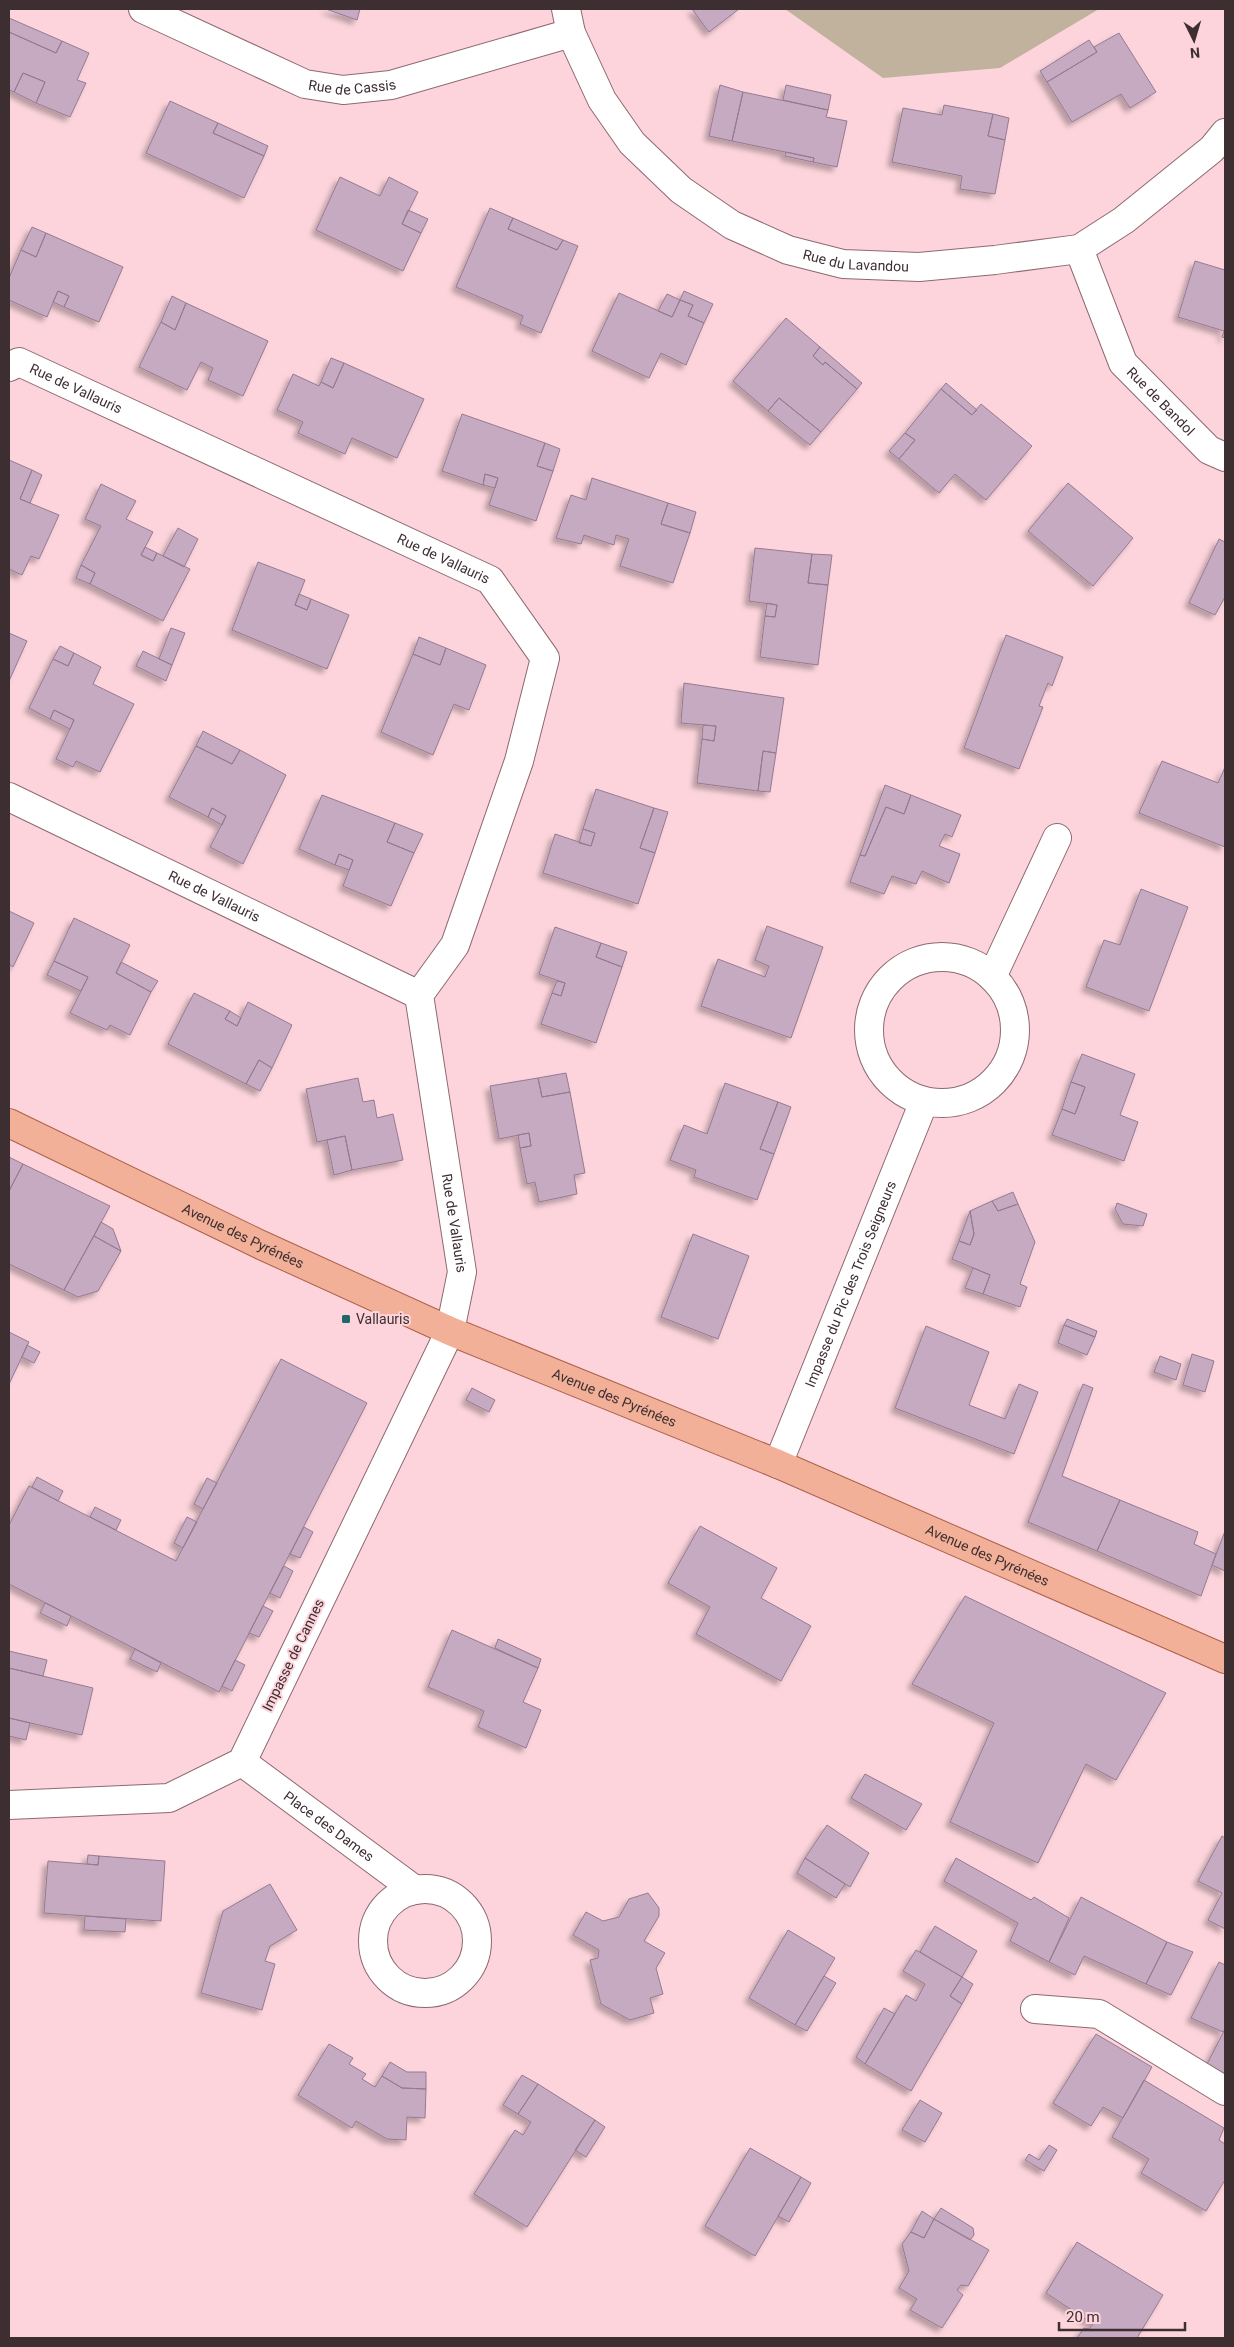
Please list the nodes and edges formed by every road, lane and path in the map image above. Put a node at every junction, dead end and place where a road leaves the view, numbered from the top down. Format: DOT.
graph roads {
  1 [pos="142,9"];
  2 [pos="569,21"];
  3 [pos="1225,134"];
  4 [pos="1079,249"];
  5 [pos="9,367"];
  6 [pos="1225,457"];
  7 [pos="9,797"];
  8 [pos="1057,838"];
  9 [pos="992,977"];
  10 [pos="419,995"];
  11 [pos="923,1104"];
  12 [pos="9,1123"];
  13 [pos="450,1331"];
  14 [pos="778,1464"];
  15 [pos="1225,1659"];
  16 [pos="242,1762"];
  17 [pos="9,1805"];
  18 [pos="415,1890"];
  19 [pos="1035,2009"];
  20 [pos="1225,2091"];
  1 -- 2 [label="street, Rue de Cassis"];
  2 -- 4 [label="street, Rue du Lavandou"];
  3 -- 4 [label="street, Rue du Lavandou"];
  4 -- 6 [label="street, Rue de Bandol"];
  5 -- 10 [label="street, Rue de Vallauris"];
  7 -- 10 [label="street, Rue de Vallauris"];
  8 -- 9 [label="street"];
  9 -- 11 [label="street"];
  9 -- 11 [label="street"];
  10 -- 13 [label="street, Rue de Vallauris"];
  11 -- 14 [label="street, Impasse du Pic des Trois Seigneurs"];
  12 -- 13 [label="main road, Avenue des Pyrénées"];
  13 -- 14 [label="main road, Avenue des Pyrénées"];
  13 -- 16 [label="street, Impasse de Cannes"];
  14 -- 15 [label="main road, Avenue des Pyrénées"];
  16 -- 17 [label="street"];
  16 -- 18 [label="street, Place des Dames"];
  19 -- 20 [label="street"];
}
